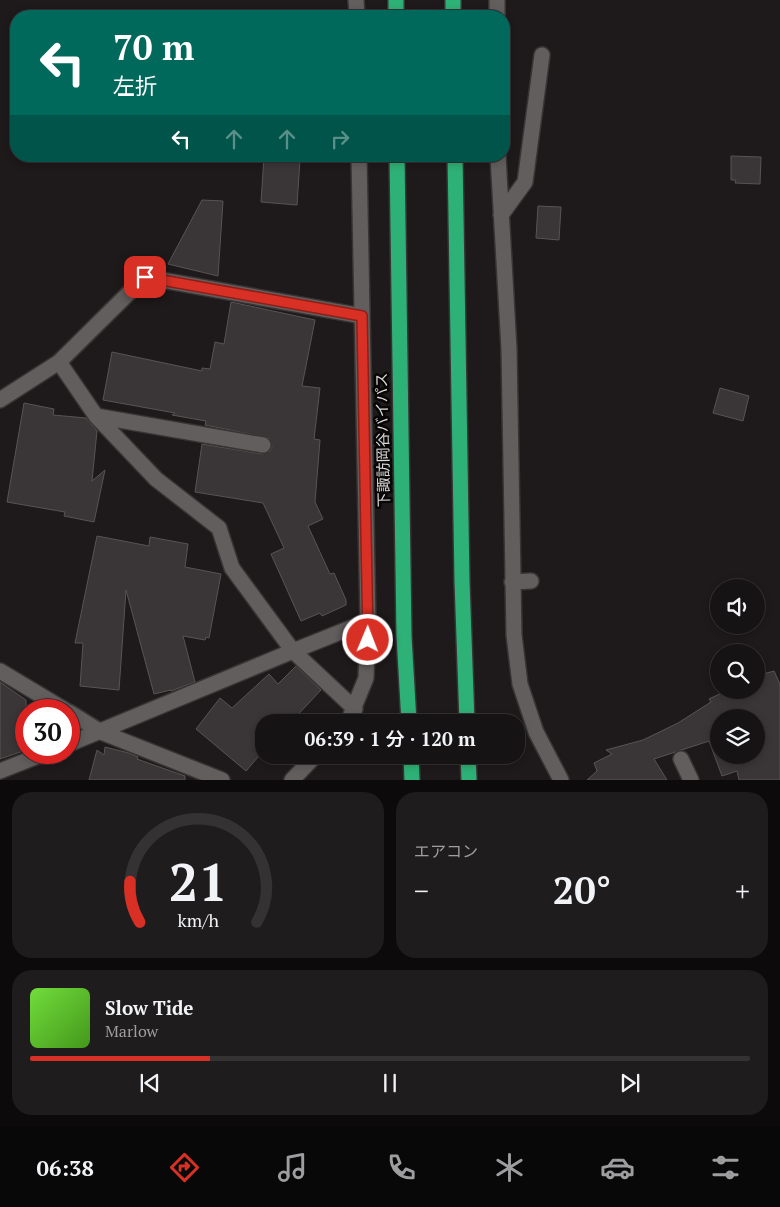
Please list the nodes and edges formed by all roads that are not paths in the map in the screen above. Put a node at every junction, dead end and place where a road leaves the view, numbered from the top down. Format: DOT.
graph roads {
  1 [pos="542,54"];
  2 [pos="359,162"];
  3 [pos="397,162"];
  4 [pos="455,162"];
  5 [pos="498,162"];
  6 [pos="501,216"];
  7 [pos="362,316"];
  8 [pos="59,362"];
  9 [pos="0,400"];
  10 [pos="96,416"];
  11 [pos="263,445"];
  12 [pos="532,581"];
  13 [pos="512,582"];
  14 [pos="368,621"];
  15 [pos="293,651"];
  16 [pos="0,671"];
  17 [pos="47,699"];
  18 [pos="349,714"];
  19 [pos="352,714"];
  20 [pos="408,714"];
  21 [pos="467,714"];
  22 [pos="80,719"];
  23 [pos="101,732"];
  24 [pos="80,740"];
  25 [pos="680,759"];
  26 [pos="18,764"];
  27 [pos="307,764"];
  28 [pos="411,764"];
  29 [pos="468,764"];
  30 [pos="0,771"];
  31 [pos="222,780"];
  32 [pos="292,780"];
  33 [pos="412,780"];
  34 [pos="469,780"];
  35 [pos="562,780"];
  36 [pos="691,780"];
  1 -- 6 [label="street"];
  2 -- 7 [label="street"];
  3 -- 20 [label="highway, 下諏訪岡谷バイパス"];
  4 -- 21 [label="highway"];
  5 -- 6 [label="street"];
  6 -- 13 [label="street"];
  7 -- 8 [label="street"];
  7 -- 14 [label="street"];
  8 -- 9 [label="street"];
  8 -- 10 [label="street"];
  10 -- 11 [label="street"];
  10 -- 15 [label="street"];
  12 -- 13 [label="street"];
  13 -- 35 [label="street"];
  14 -- 15 [label="street"];
  14 -- 19 [label="street"];
  15 -- 18 [label="street"];
  15 -- 23 [label="street"];
  16 -- 17 [label="street"];
  22 -- 23 [label="street"];
  23 -- 24 [label="street"];
  23 -- 31 [label="street"];
  25 -- 36 [label="street"];
  26 -- 30 [label="street"];
  27 -- 32 [label="street"];
  28 -- 33 [label="highway"];
  29 -- 34 [label="highway"];
}
